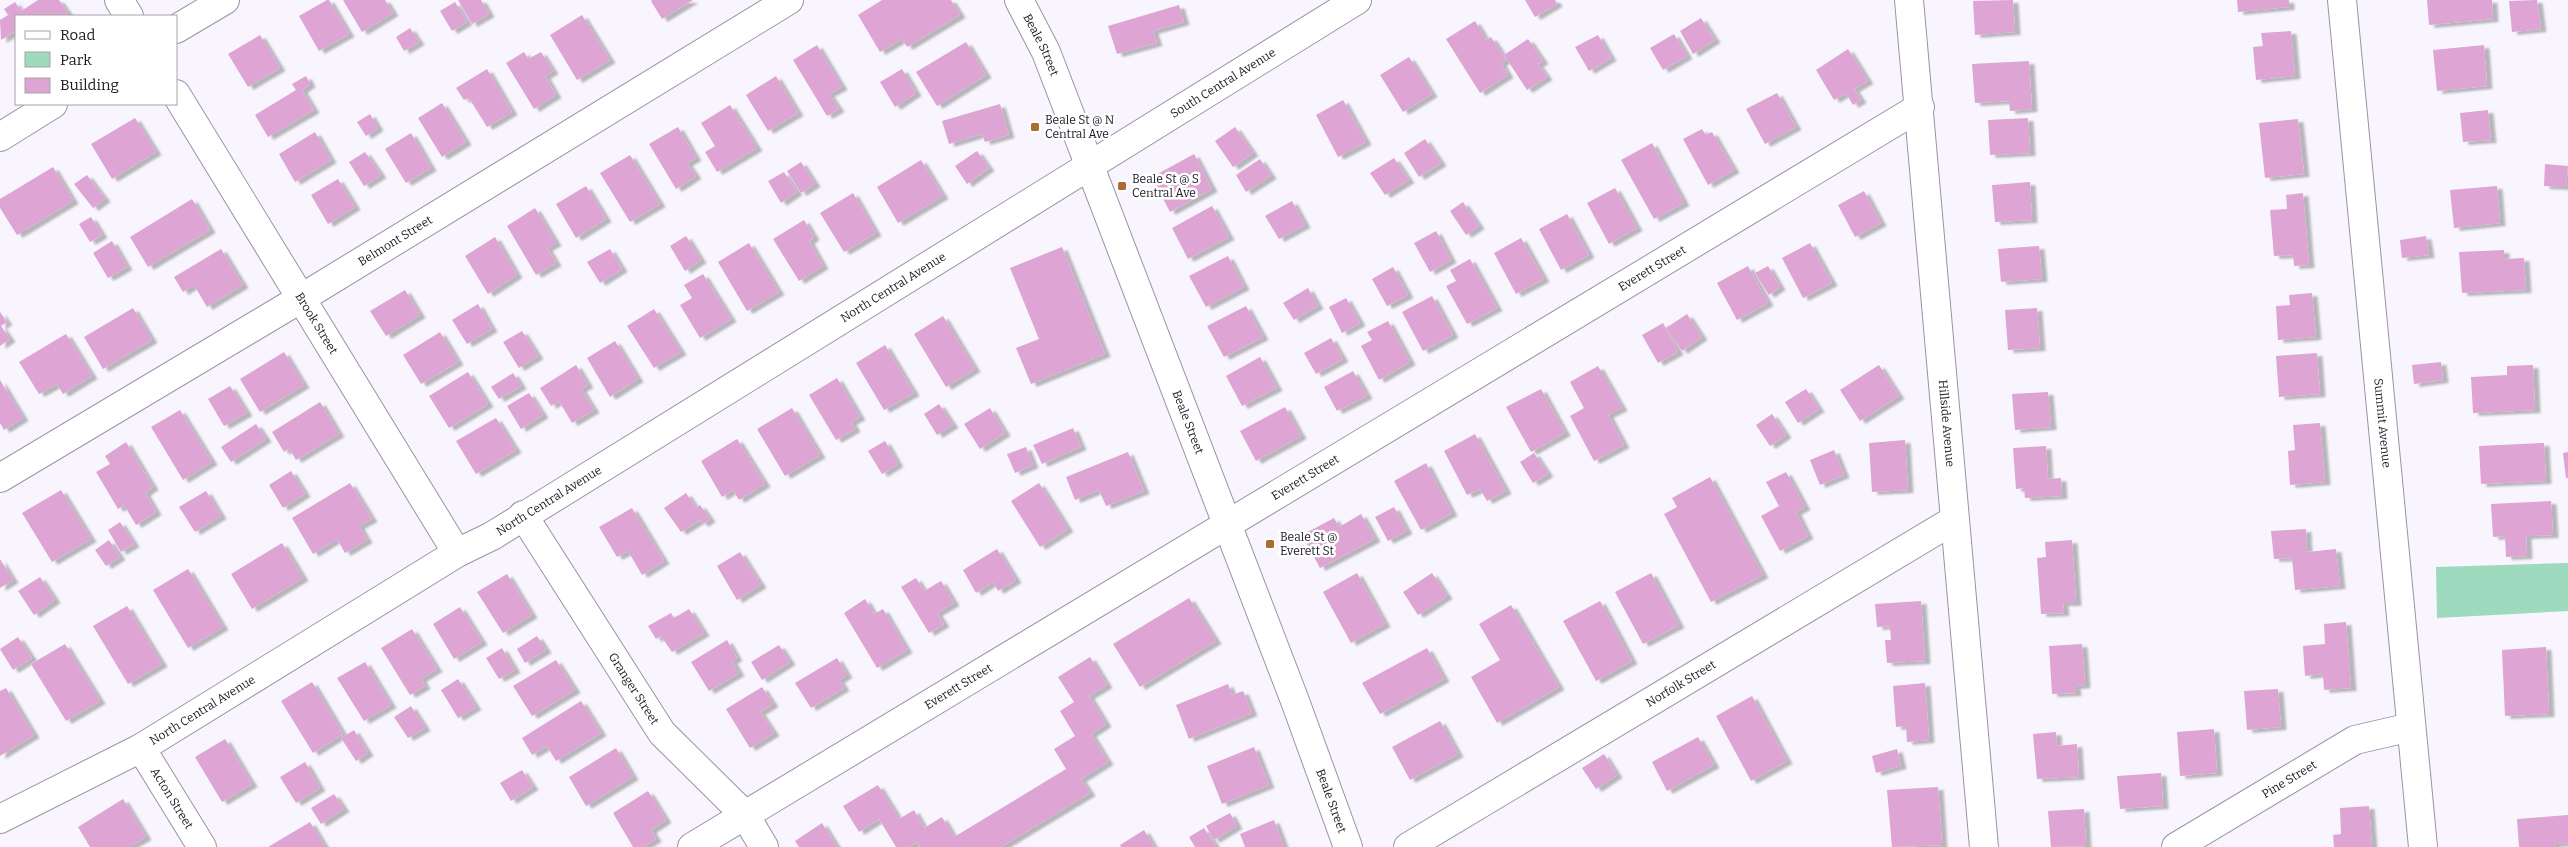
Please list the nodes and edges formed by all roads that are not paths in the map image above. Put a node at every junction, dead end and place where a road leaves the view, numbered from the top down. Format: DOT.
graph roads {
  1 [pos="119,0"];
  2 [pos="225,0"];
  3 [pos="789,0"];
  4 [pos="1019,0"];
  5 [pos="1357,0"];
  6 [pos="1909,0"];
  7 [pos="2342,0"];
  8 [pos="128,15"];
  9 [pos="178,28"];
  10 [pos="178,97"];
  11 [pos="52,105"];
  12 [pos="1920,107"];
  13 [pos="0,137"];
  14 [pos="1088,165"];
  15 [pos="300,299"];
  16 [pos="0,478"];
  17 [pos="523,515"];
  18 [pos="1954,520"];
  19 [pos="1227,525"];
  20 [pos="457,553"];
  21 [pos="2411,727"];
  22 [pos="141,748"];
  23 [pos="745,815"];
  24 [pos="0,819"];
  25 [pos="202,847"];
  26 [pos="692,847"];
  27 [pos="764,847"];
  28 [pos="1348,847"];
  29 [pos="1408,847"];
  30 [pos="1984,847"];
  31 [pos="2176,847"];
  32 [pos="2422,847"];
  1 -- 8 [label="street"];
  2 -- 9 [label="street"];
  3 -- 15 [label="street, Belmont Street"];
  4 -- 14 [label="street, Beale Street"];
  5 -- 14 [label="street, South Central Avenue"];
  6 -- 12 [label="street, Hillside Avenue"];
  7 -- 21 [label="street, Summit Avenue"];
  10 -- 15 [label="street, Brook Street"];
  11 -- 13 [label="street"];
  12 -- 18 [label="street, Hillside Avenue"];
  12 -- 19 [label="street, Everett Street"];
  14 -- 17 [label="street, North Central Avenue"];
  14 -- 19 [label="street, Beale Street"];
  15 -- 16 [label="street, Belmont Street"];
  15 -- 20 [label="street, Brook Street"];
  17 -- 20 [label="street, North Central Avenue"];
  17 -- 23 [label="street, Granger Street"];
  18 -- 29 [label="street, Norfolk Street"];
  18 -- 30 [label="street, Hillside Avenue"];
  19 -- 23 [label="street, Everett Street"];
  19 -- 28 [label="street, Beale Street"];
  20 -- 22 [label="street, North Central Avenue"];
  21 -- 31 [label="street, Pine Street"];
  21 -- 32 [label="street, Summit Avenue"];
  22 -- 24 [label="street, North Central Avenue"];
  22 -- 25 [label="street, Acton Street"];
  23 -- 26 [label="street, Everett Street"];
  23 -- 27 [label="street, Granger Street"];
}
